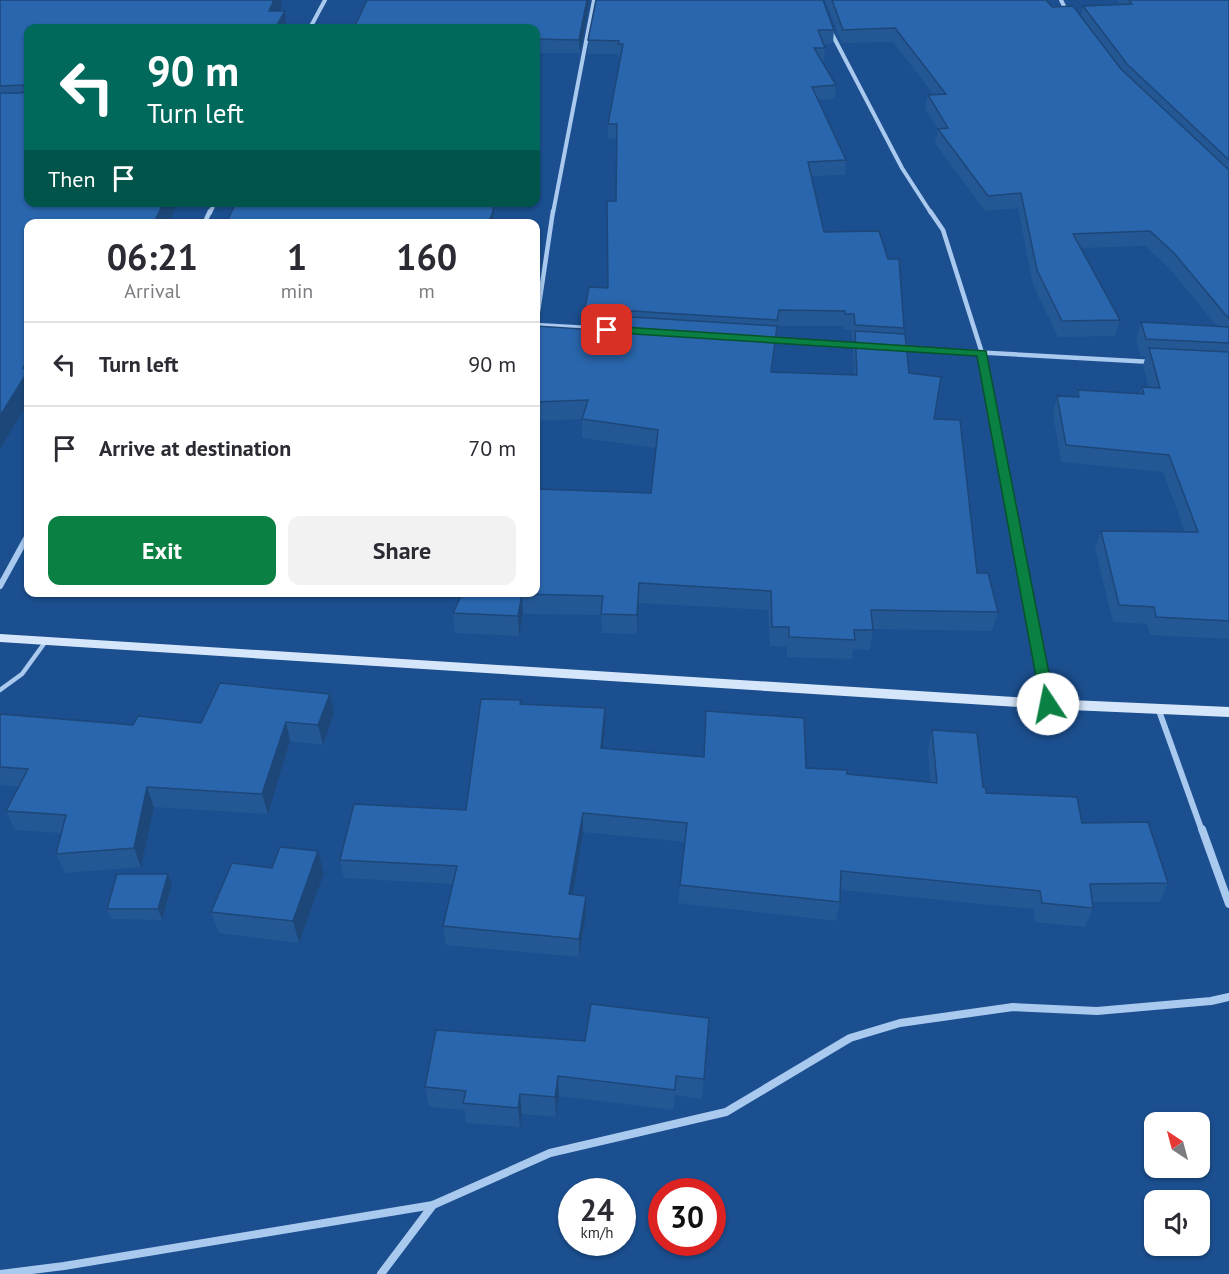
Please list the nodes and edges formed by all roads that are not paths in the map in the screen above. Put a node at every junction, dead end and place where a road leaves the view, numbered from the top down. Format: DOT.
graph roads {
  1 [pos="325,0"];
  2 [pos="594,0"];
  3 [pos="1060,0"];
  4 [pos="1073,20"];
  5 [pos="827,21"];
  6 [pos="312,24"];
  7 [pos="540,299"];
  8 [pos="540,325"];
  9 [pos="595,329"];
  10 [pos="759,339"];
  11 [pos="865,346"];
  12 [pos="888,347"];
  13 [pos="982,353"];
  14 [pos="1158,362"];
  15 [pos="24,542"];
  16 [pos="0,586"];
  17 [pos="0,638"];
  18 [pos="46,641"];
  19 [pos="0,690"];
  20 [pos="1048,704"];
  21 [pos="1158,708"];
  22 [pos="1229,712"];
  23 [pos="1229,904"];
  24 [pos="1229,997"];
  25 [pos="432,1205"];
  26 [pos="0,1274"];
  27 [pos="381,1274"];
  1 -- 6 [label="street"];
  2 -- 7 [label="street"];
  3 -- 4 [label="street"];
  5 -- 13 [label="street"];
  8 -- 9 [label="street"];
  10 -- 11 [label="street"];
  12 -- 13 [label="street"];
  13 -- 14 [label="street"];
  13 -- 20 [label="street"];
  15 -- 16 [label="street"];
  17 -- 18 [label="street"];
  18 -- 19 [label="lane"];
  18 -- 20 [label="street"];
  20 -- 21 [label="street"];
  21 -- 22 [label="street"];
  21 -- 23 [label="street"];
  24 -- 25 [label="street"];
  25 -- 26 [label="street"];
  25 -- 27 [label="street"];
}
